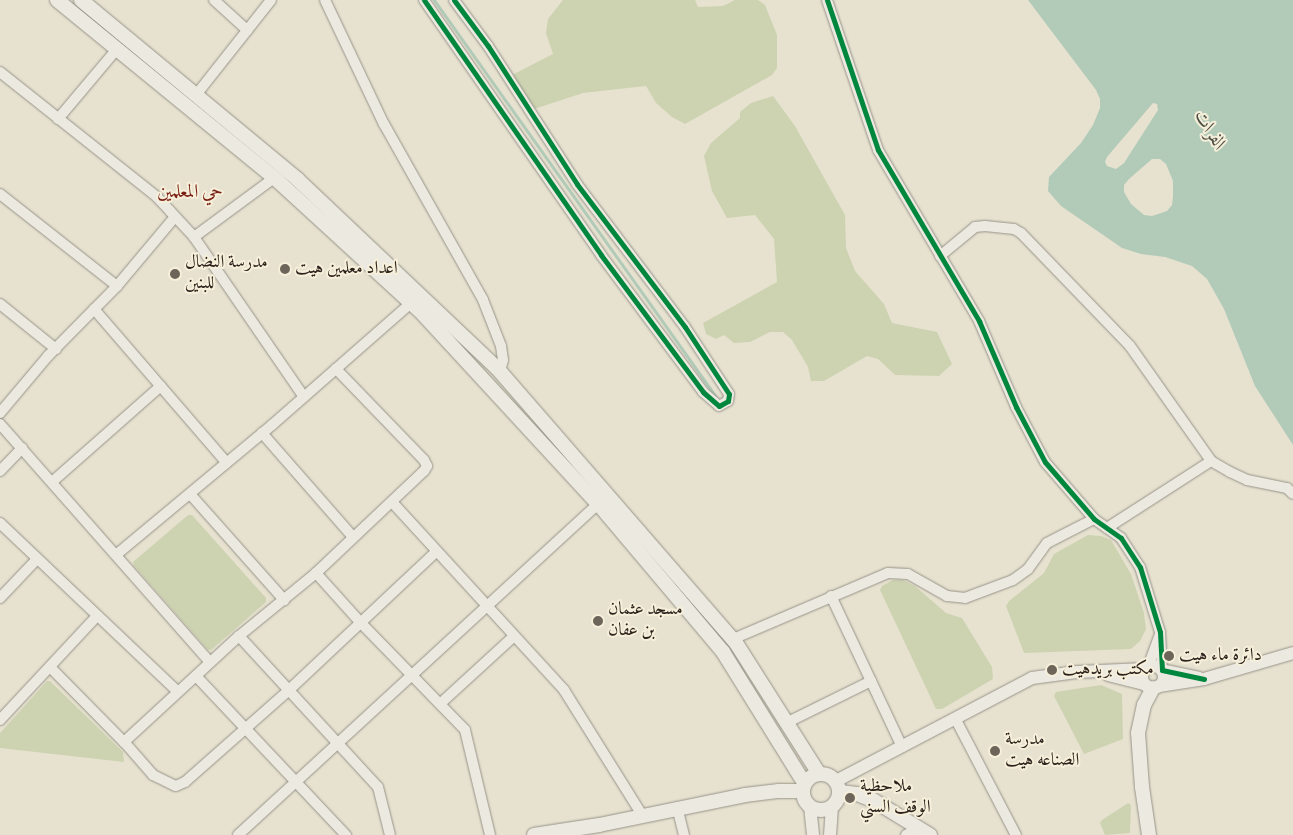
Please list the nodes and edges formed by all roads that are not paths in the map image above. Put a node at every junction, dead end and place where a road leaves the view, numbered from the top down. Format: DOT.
graph roads {
  1 [pos="57,0"];
  2 [pos="81,0"];
  3 [pos="214,0"];
  4 [pos="272,0"];
  5 [pos="325,0"];
  6 [pos="424,0"];
  7 [pos="454,0"];
  8 [pos="827,0"];
  9 [pos="248,30"];
  10 [pos="118,49"];
  11 [pos="0,72"];
  12 [pos="196,95"];
  13 [pos="58,118"];
  14 [pos="274,178"];
  15 [pos="0,194"];
  16 [pos="175,217"];
  17 [pos="194,237"];
  18 [pos="940,256"];
  19 [pos="117,286"];
  20 [pos="412,303"];
  21 [pos="0,304"];
  22 [pos="94,309"];
  23 [pos="56,349"];
  24 [pos="336,369"];
  25 [pos="500,371"];
  26 [pos="160,386"];
  27 [pos="304,397"];
  28 [pos="530,406"];
  29 [pos="0,413"];
  30 [pos="518,418"];
  31 [pos="0,424"];
  32 [pos="262,433"];
  33 [pos="22,448"];
  34 [pos="1211,460"];
  35 [pos="227,462"];
  36 [pos="0,472"];
  37 [pos="52,482"];
  38 [pos="190,494"];
  39 [pos="1293,494"];
  40 [pos="392,502"];
  41 [pos="598,504"];
  42 [pos="1094,519"];
  43 [pos="0,523"];
  44 [pos="1107,528"];
  45 [pos="353,537"];
  46 [pos="436,552"];
  47 [pos="116,555"];
  48 [pos="37,558"];
  49 [pos="316,573"];
  50 [pos="831,596"];
  51 [pos="0,598"];
  52 [pos="284,600"];
  53 [pos="487,607"];
  54 [pos="97,616"];
  55 [pos="361,623"];
  56 [pos="1160,632"];
  57 [pos="240,636"];
  58 [pos="514,636"];
  59 [pos="733,639"];
  60 [pos="1293,653"];
  61 [pos="210,662"];
  62 [pos="50,667"];
  63 [pos="1146,668"];
  64 [pos="1162,670"];
  65 [pos="1091,672"];
  66 [pos="412,675"];
  67 [pos="196,676"];
  68 [pos="1204,679"];
  69 [pos="871,681"];
  70 [pos="1152,686"];
  71 [pos="289,690"];
  72 [pos="178,692"];
  73 [pos="441,703"];
  74 [pos="955,718"];
  75 [pos="0,720"];
  76 [pos="786,722"];
  77 [pos="246,728"];
  78 [pos="124,742"];
  79 [pos="337,742"];
  80 [pos="902,746"];
  81 [pos="819,774"];
  82 [pos="296,780"];
  83 [pos="838,787"];
  84 [pos="804,788"];
  85 [pos="810,806"];
  86 [pos="832,806"];
  87 [pos="677,808"];
  88 [pos="642,815"];
  89 [pos="600,830"];
  90 [pos="924,831"];
  91 [pos="238,835"];
  92 [pos="346,835"];
  93 [pos="390,835"];
  94 [pos="490,835"];
  95 [pos="534,835"];
  96 [pos="684,835"];
  97 [pos="813,835"];
  98 [pos="830,835"];
  99 [pos="906,835"];
  100 [pos="1016,835"];
  101 [pos="1149,835"];
  1 -- 10 [label="main road"];
  2 -- 12 [label="main road"];
  3 -- 9 [label="street"];
  4 -- 9 [label="street"];
  5 -- 25 [label="street"];
  6 -- 7 [label="street"];
  8 -- 18 [label="street"];
  9 -- 12 [label="street"];
  10 -- 13 [label="street"];
  10 -- 14 [label="main road"];
  11 -- 13 [label="street"];
  12 -- 25 [label="main road"];
  13 -- 16 [label="street"];
  14 -- 17 [label="street"];
  14 -- 20 [label="main road"];
  15 -- 19 [label="street"];
  16 -- 17 [label="street"];
  16 -- 19 [label="street"];
  17 -- 27 [label="street"];
  18 -- 34 [label="street"];
  18 -- 42 [label="street"];
  19 -- 22 [label="street"];
  20 -- 24 [label="street"];
  20 -- 30 [label="main road"];
  21 -- 23 [label="street"];
  22 -- 23 [label="street"];
  22 -- 26 [label="street"];
  23 -- 29 [label="street"];
  24 -- 27 [label="street"];
  24 -- 40 [label="street"];
  25 -- 28 [label="main road"];
  26 -- 35 [label="street"];
  26 -- 37 [label="street"];
  27 -- 32 [label="street"];
  28 -- 30 [label="main road"];
  28 -- 59 [label="main road"];
  30 -- 41 [label="main road"];
  31 -- 33 [label="street"];
  32 -- 35 [label="street"];
  32 -- 45 [label="street"];
  33 -- 36 [label="street"];
  33 -- 37 [label="street"];
  34 -- 39 [label="street"];
  34 -- 44 [label="street"];
  35 -- 38 [label="street"];
  37 -- 47 [label="street"];
  38 -- 47 [label="street"];
  38 -- 52 [label="street"];
  40 -- 45 [label="street"];
  40 -- 46 [label="street"];
  41 -- 53 [label="street"];
  41 -- 84 [label="main road"];
  42 -- 44 [label="street"];
  42 -- 50 [label="street"];
  43 -- 48 [label="street"];
  44 -- 56 [label="street"];
  45 -- 49 [label="street"];
  46 -- 53 [label="street"];
  46 -- 55 [label="street"];
  47 -- 61 [label="street"];
  48 -- 51 [label="street"];
  48 -- 54 [label="street"];
  49 -- 52 [label="street"];
  49 -- 55 [label="street"];
  50 -- 59 [label="street"];
  50 -- 69 [label="street"];
  52 -- 57 [label="street"];
  53 -- 58 [label="street"];
  53 -- 66 [label="street"];
  54 -- 62 [label="street"];
  54 -- 72 [label="street"];
  55 -- 66 [label="street"];
  55 -- 71 [label="street"];
  56 -- 63 [label="street"];
  56 -- 64 [label="street"];
  57 -- 61 [label="street"];
  57 -- 71 [label="street"];
  58 -- 73 [label="street"];
  58 -- 88 [label="street"];
  59 -- 76 [label="main road"];
  60 -- 68 [label="street"];
  61 -- 67 [label="street"];
  62 -- 75 [label="street"];
  62 -- 78 [label="street"];
  63 -- 64 [label="street"];
  63 -- 65 [label="street"];
  63 -- 70 [label="street"];
  64 -- 68 [label="street"];
  64 -- 70 [label="street"];
  65 -- 70 [label="street"];
  65 -- 74 [label="street"];
  66 -- 73 [label="street"];
  66 -- 79 [label="street"];
  67 -- 72 [label="street"];
  67 -- 77 [label="street"];
  68 -- 70 [label="street"];
  69 -- 76 [label="street"];
  69 -- 80 [label="street"];
  70 -- 101 [label="main road"];
  71 -- 77 [label="street"];
  71 -- 79 [label="street"];
  72 -- 78 [label="street"];
  73 -- 94 [label="street"];
  74 -- 80 [label="street"];
  74 -- 100 [label="street"];
  76 -- 81 [label="main road"];
  77 -- 78 [label="street"];
  77 -- 82 [label="street"];
  79 -- 82 [label="street"];
  79 -- 93 [label="street"];
  80 -- 83 [label="street"];
  81 -- 83 [label="main road"];
  81 -- 84 [label="main road"];
  82 -- 91 [label="street"];
  82 -- 92 [label="street"];
  83 -- 86 [label="main road"];
  83 -- 90 [label="main road"];
  84 -- 85 [label="main road"];
  84 -- 87 [label="main road"];
  85 -- 86 [label="main road"];
  85 -- 97 [label="street"];
  86 -- 98 [label="street"];
  87 -- 88 [label="main road"];
  87 -- 96 [label="street"];
  88 -- 89 [label="main road"];
  89 -- 95 [label="main road"];
  90 -- 99 [label="street"];
}
